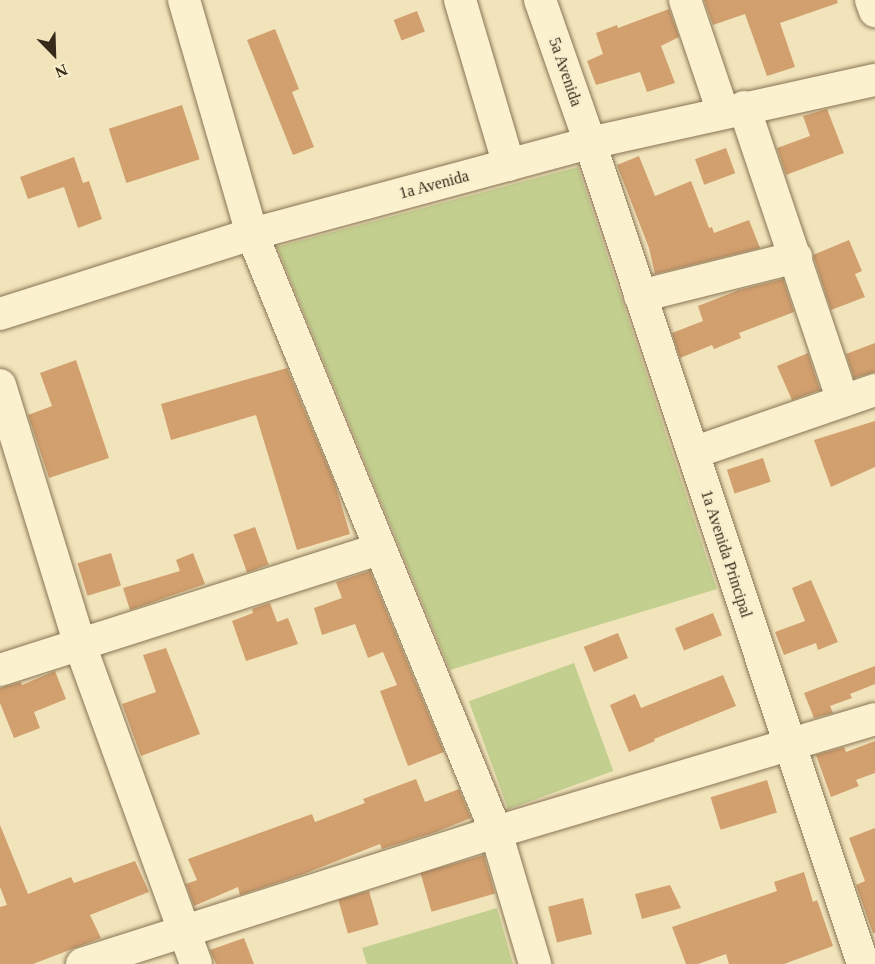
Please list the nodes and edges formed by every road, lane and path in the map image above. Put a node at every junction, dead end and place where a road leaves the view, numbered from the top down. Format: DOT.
graph roads {
  1 [pos="183,0"];
  2 [pos="460,0"];
  3 [pos="540,0"];
  4 [pos="685,0"];
  5 [pos="871,0"];
  6 [pos="875,11"];
  7 [pos="875,80"];
  8 [pos="734,109"];
  9 [pos="590,143"];
  10 [pos="509,165"];
  11 [pos="252,234"];
  12 [pos="796,256"];
  13 [pos="640,296"];
  14 [pos="0,314"];
  15 [pos="0,385"];
  16 [pos="875,390"];
  17 [pos="843,401"];
  18 [pos="693,453"];
  19 [pos="379,549"];
  20 [pos="80,645"];
  21 [pos="0,670"];
  22 [pos="875,719"];
  23 [pos="790,744"];
  24 [pos="496,832"];
  25 [pos="185,930"];
  26 [pos="82,964"];
  27 [pos="196,964"];
  28 [pos="535,964"];
  29 [pos="863,964"];
  1 -- 11 [label="street"];
  2 -- 10 [label="street"];
  3 -- 9 [label="street, 5a Avenida"];
  4 -- 8 [label="street"];
  5 -- 6 [label="street"];
  7 -- 8 [label="street, 1a Avenida"];
  8 -- 9 [label="street, 1a Avenida"];
  8 -- 12 [label="street"];
  9 -- 10 [label="street, 1a Avenida"];
  9 -- 13 [label="street, 1a Avenida Principal"];
  10 -- 11 [label="street, 1a Avenida"];
  11 -- 14 [label="street, 1a Avenida"];
  11 -- 19 [label="street"];
  12 -- 13 [label="street"];
  12 -- 17 [label="street"];
  13 -- 18 [label="street, 1a Avenida Principal"];
  15 -- 20 [label="street"];
  16 -- 17 [label="street"];
  17 -- 18 [label="street"];
  18 -- 23 [label="street, 1a Avenida Principal"];
  19 -- 20 [label="street"];
  19 -- 24 [label="street"];
  20 -- 21 [label="street"];
  20 -- 25 [label="street"];
  22 -- 23 [label="street"];
  23 -- 24 [label="street"];
  23 -- 29 [label="street, 1a Avenida Principal"];
  24 -- 25 [label="street"];
  24 -- 28 [label="street"];
  25 -- 26 [label="street"];
  25 -- 27 [label="street"];
}
